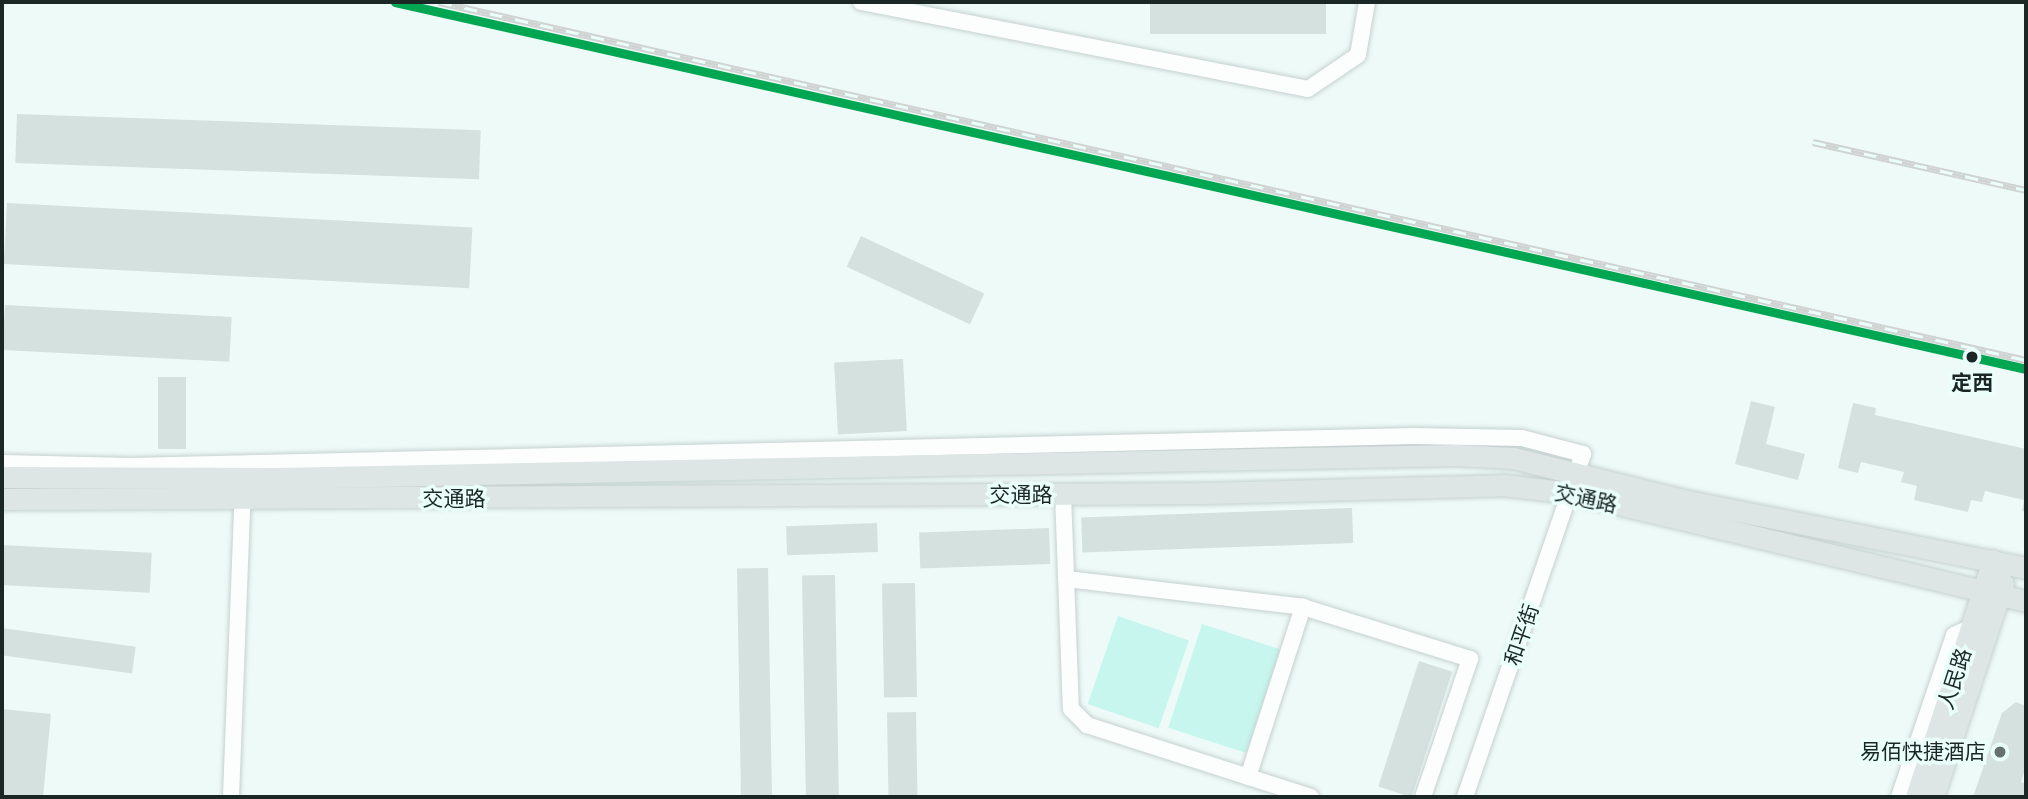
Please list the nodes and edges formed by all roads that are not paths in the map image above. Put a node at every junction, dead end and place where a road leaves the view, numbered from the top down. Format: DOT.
graph roads {
  1 [pos="861,2"];
  2 [pos="1367,2"];
  3 [pos="2,463"];
  4 [pos="1580,463"];
  5 [pos="2,477"];
  6 [pos="243,478"];
  7 [pos="1572,493"];
  8 [pos="1063,494"];
  9 [pos="2,499"];
  10 [pos="244,501"];
  11 [pos="2009,564"];
  12 [pos="1066,579"];
  13 [pos="1991,593"];
  14 [pos="2026,601"];
  15 [pos="1303,607"];
  16 [pos="1972,627"];
  17 [pos="1248,777"];
  18 [pos="230,797"];
  19 [pos="1311,797"];
  20 [pos="1423,797"];
  21 [pos="1465,797"];
  22 [pos="1899,797"];
  23 [pos="1916,797"];
  24 [pos="1933,797"];
  1 -- 2 [label="street"];
  3 -- 4 [label="street"];
  4 -- 6 [label="main road, 交通路"];
  4 -- 7 [label="street, 和平街"];
  4 -- 11 [label="main road, 交通路"];
  5 -- 6 [label="main road, 交通路"];
  6 -- 10 [label="street"];
  7 -- 8 [label="main road, 交通路"];
  7 -- 13 [label="main road, 交通路"];
  7 -- 21 [label="street, 和平街"];
  8 -- 10 [label="main road, 交通路"];
  8 -- 12 [label="street"];
  9 -- 10 [label="main road, 交通路"];
  10 -- 18 [label="street"];
  11 -- 13 [label="main road, 人民路"];
  12 -- 15 [label="street"];
  12 -- 17 [label="street"];
  13 -- 14 [label="main road, 交通路"];
  13 -- 16 [label="main road, 人民路"];
  13 -- 24 [label="main road, 人民路"];
  15 -- 17 [label="street"];
  15 -- 20 [label="street"];
  16 -- 22 [label="street"];
  16 -- 23 [label="main road, 人民路"];
  17 -- 19 [label="street"];
}
